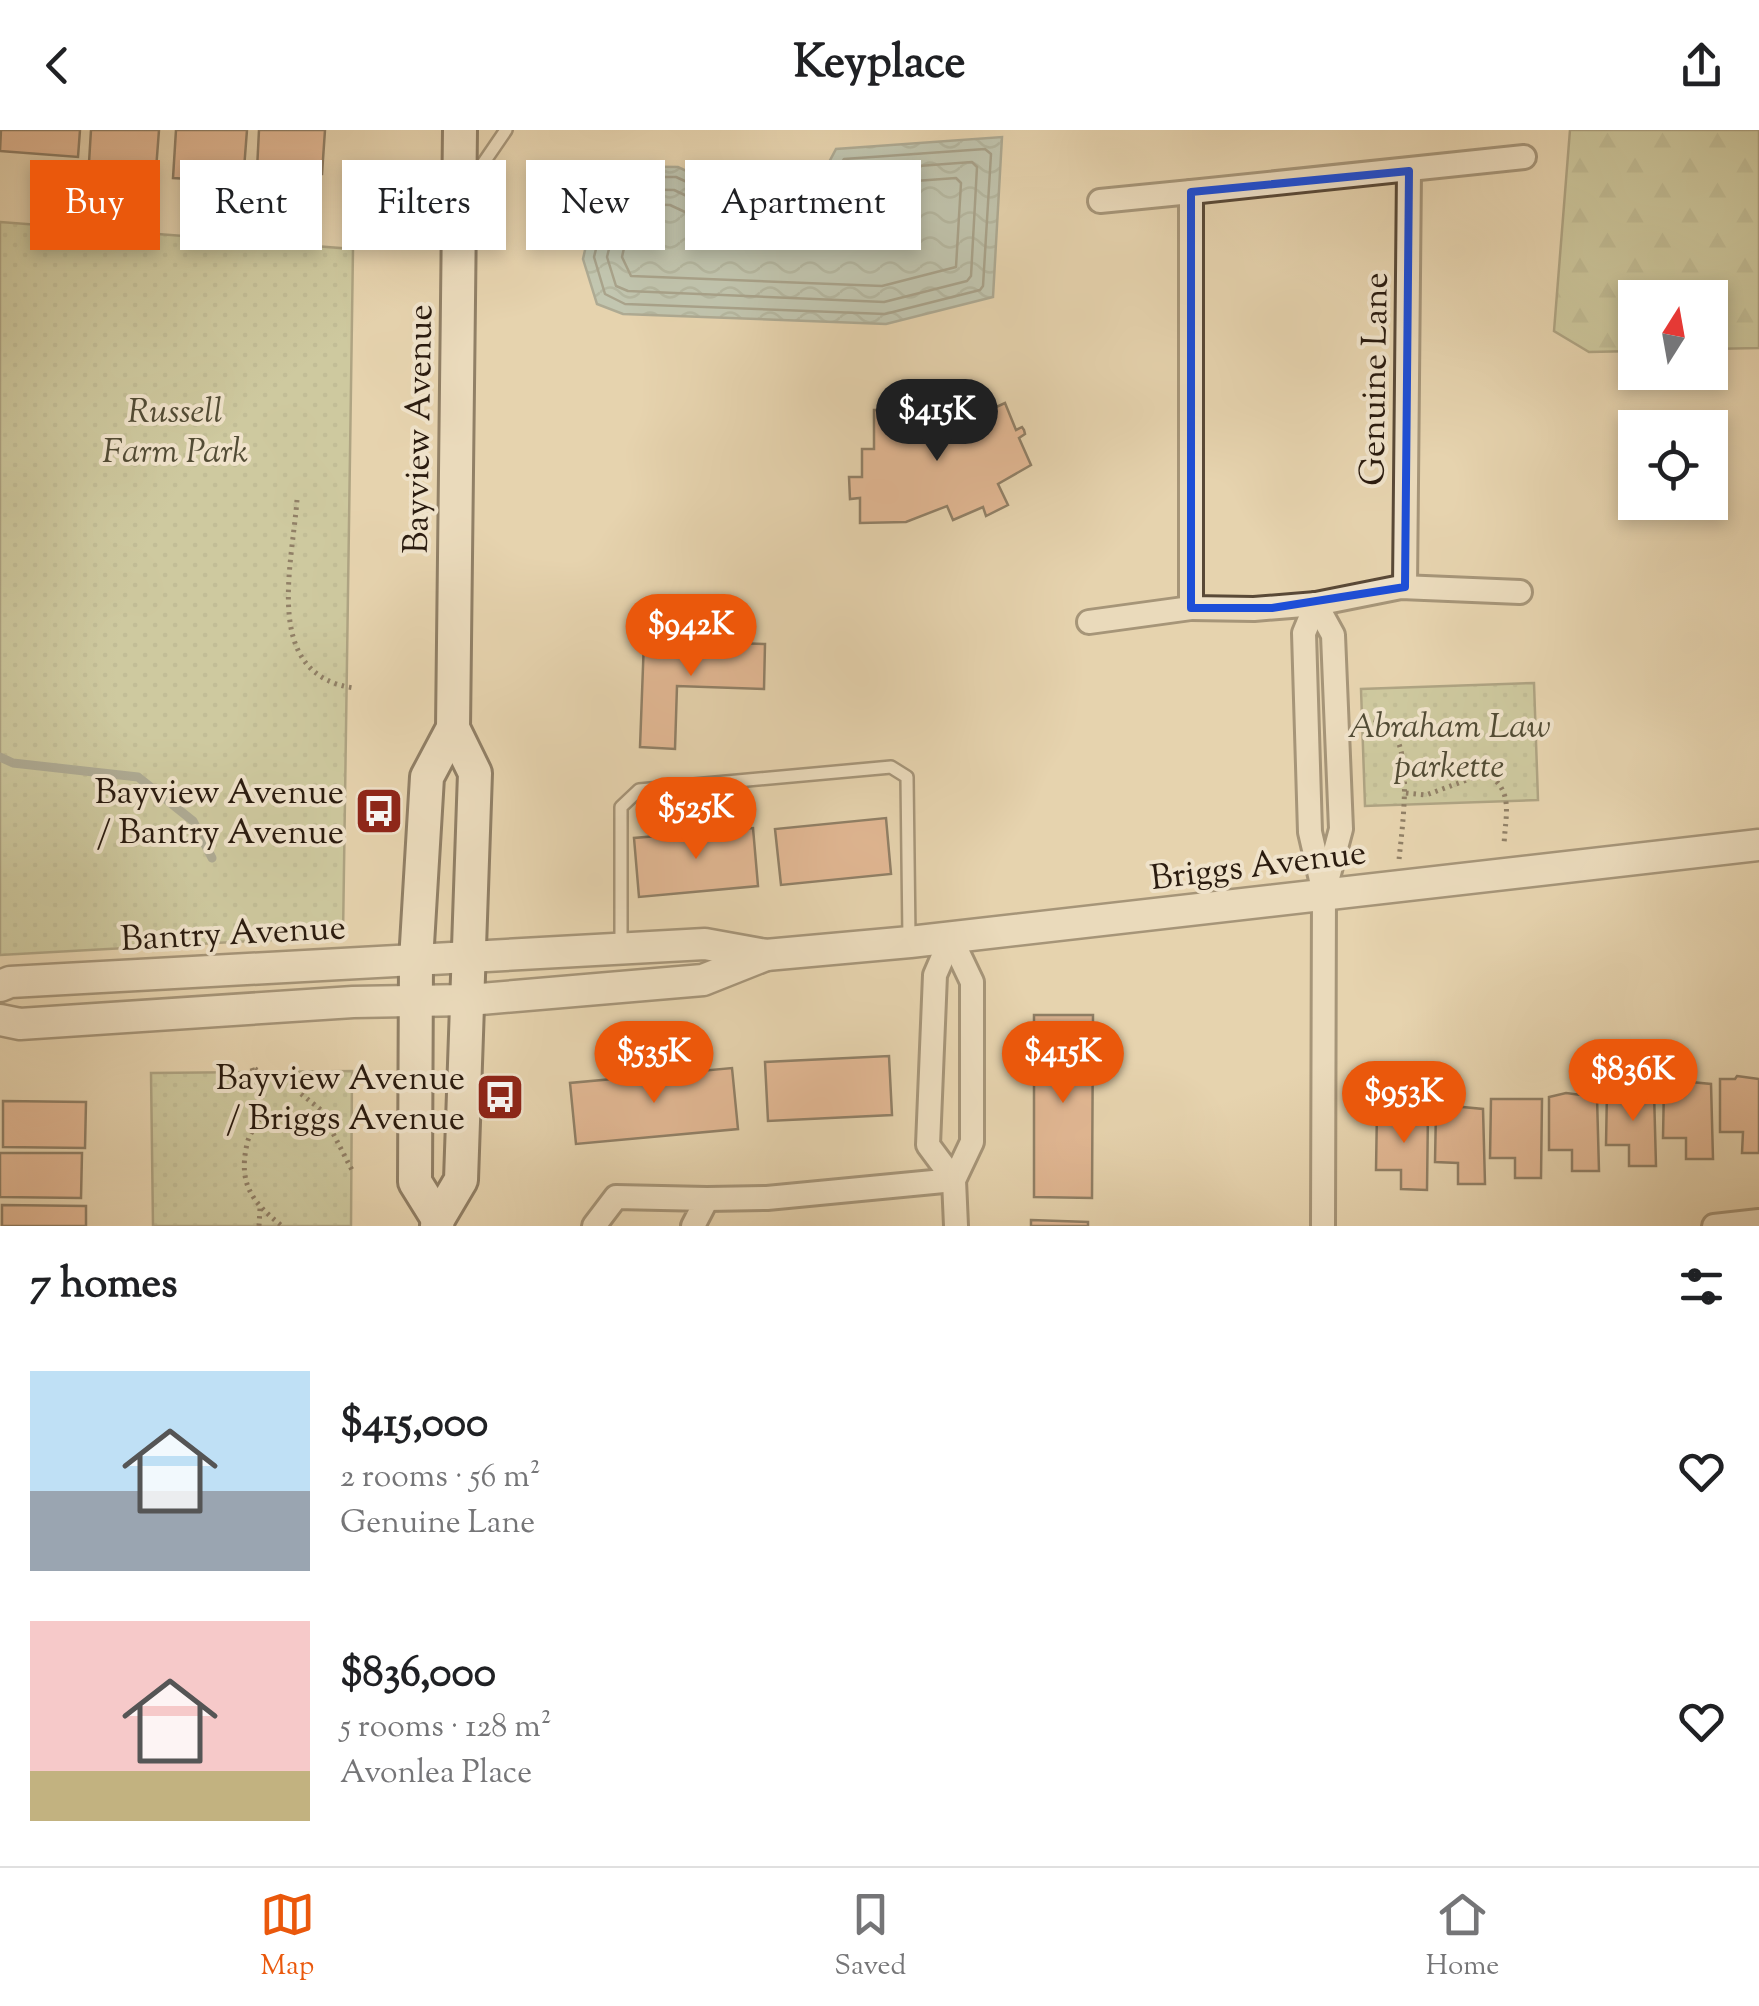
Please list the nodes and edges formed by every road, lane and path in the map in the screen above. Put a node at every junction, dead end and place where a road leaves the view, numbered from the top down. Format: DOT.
graph roads {
  1 [pos="460,130"];
  2 [pos="506,130"];
  3 [pos="1524,157"];
  4 [pos="460,160"];
  5 [pos="485,160"];
  6 [pos="1409,171"];
  7 [pos="1191,192"];
  8 [pos="1100,202"];
  9 [pos="458,250"];
  10 [pos="297,500"];
  11 [pos="1405,587"];
  12 [pos="1520,592"];
  13 [pos="1316,604"];
  14 [pos="1192,608"];
  15 [pos="1089,622"];
  16 [pos="354,688"];
  17 [pos="1336,715"];
  18 [pos="453,728"];
  19 [pos="1406,793"];
  20 [pos="1759,845"];
  21 [pos="1504,873"];
  22 [pos="1397,885"];
  23 [pos="1324,893"];
  24 [pos="951,938"];
  25 [pos="910,942"];
  26 [pos="621,950"];
  27 [pos="766,955"];
  28 [pos="470,958"];
  29 [pos="416,961"];
  30 [pos="0,986"];
  31 [pos="417,1000"];
  32 [pos="470,1000"];
  33 [pos="0,1020"];
  34 [pos="353,1172"];
  35 [pos="954,1180"];
  36 [pos="707,1200"];
  37 [pos="260,1208"];
  38 [pos="1759,1221"];
  39 [pos="438,1223"];
  40 [pos="259,1226"];
  41 [pos="282,1226"];
  42 [pos="594,1226"];
  43 [pos="693,1226"];
  44 [pos="956,1226"];
  45 [pos="1323,1226"];
  46 [pos="1714,1226"];
  1 -- 4 [label="main road, Bayview Avenue"];
  2 -- 5 [label="lane"];
  3 -- 6 [label="street"];
  6 -- 7 [label="street"];
  6 -- 11 [label="street, Genuine Lane"];
  7 -- 8 [label="street"];
  7 -- 14 [label="street"];
  9 -- 18 [label="main road, Bayview Avenue"];
  10 -- 16 [label="path"];
  11 -- 12 [label="street"];
  11 -- 13 [label="street"];
  13 -- 14 [label="street"];
  13 -- 17 [label="street"];
  13 -- 23 [label="street"];
  14 -- 15 [label="street"];
  17 -- 19 [label="path"];
  17 -- 23 [label="street"];
  18 -- 28 [label="main road, Bayview Avenue"];
  18 -- 29 [label="main road, Bayview Avenue"];
  19 -- 21 [label="path"];
  19 -- 22 [label="path"];
  20 -- 21 [label="street, Briggs Avenue"];
  21 -- 22 [label="street, Briggs Avenue"];
  22 -- 23 [label="street, Briggs Avenue"];
  23 -- 24 [label="street, Briggs Avenue"];
  23 -- 45 [label="street"];
  24 -- 25 [label="street, Briggs Avenue"];
  24 -- 35 [label="street"];
  24 -- 35 [label="street"];
  25 -- 26 [label="lane"];
  25 -- 27 [label="street, Briggs Avenue"];
  26 -- 27 [label="street, Briggs Avenue"];
  26 -- 28 [label="street, Briggs Avenue"];
  27 -- 32 [label="street, Briggs Avenue"];
  28 -- 29 [label="street, Bantry Avenue"];
  28 -- 32 [label="main road, Bayview Avenue"];
  29 -- 30 [label="street, Bantry Avenue"];
  29 -- 31 [label="main road, Bayview Avenue"];
  31 -- 32 [label="street"];
  31 -- 33 [label="street"];
  31 -- 39 [label="main road, Bayview Avenue"];
  32 -- 39 [label="main road, Bayview Avenue"];
  34 -- 37 [label="path"];
  35 -- 36 [label="street"];
  35 -- 44 [label="street"];
  36 -- 42 [label="street"];
  36 -- 43 [label="street"];
  37 -- 40 [label="path"];
  37 -- 41 [label="path"];
  38 -- 46 [label="street"];
}
